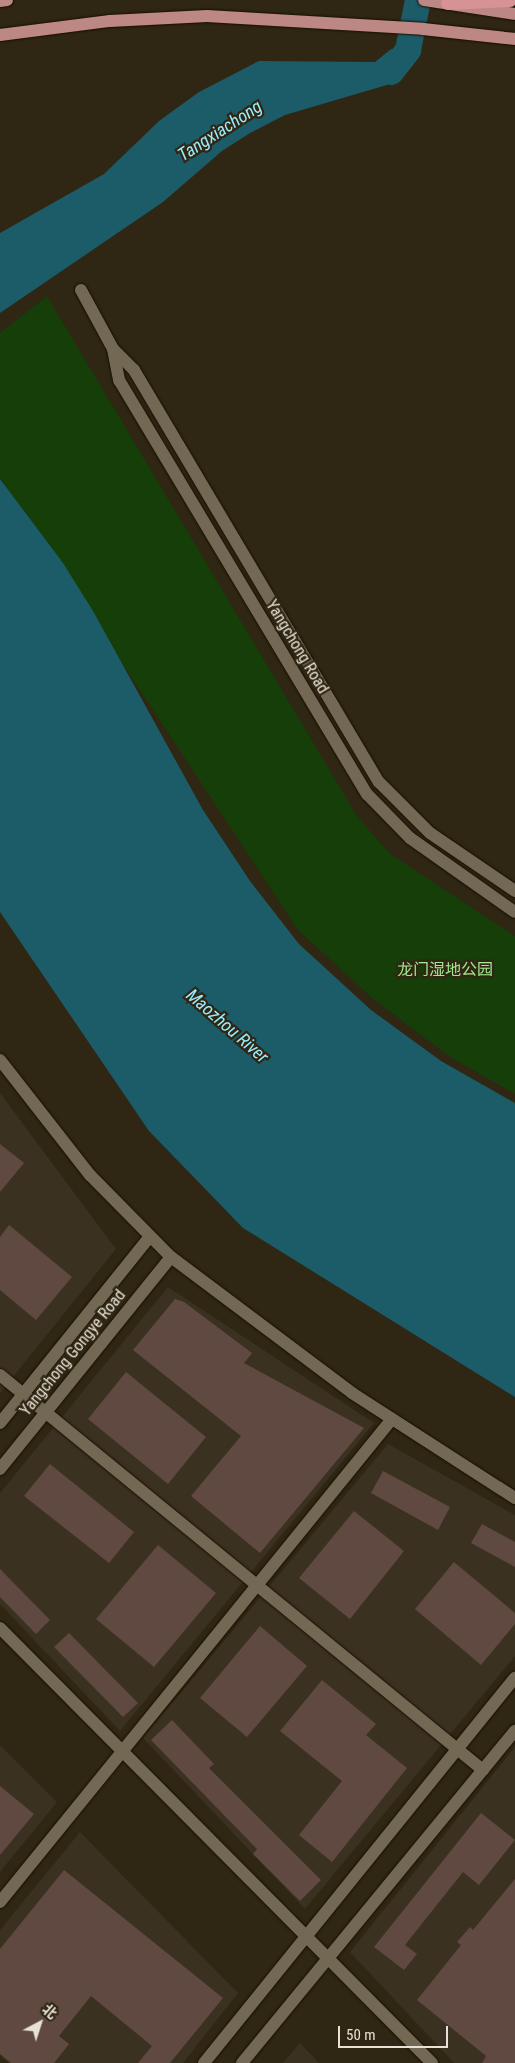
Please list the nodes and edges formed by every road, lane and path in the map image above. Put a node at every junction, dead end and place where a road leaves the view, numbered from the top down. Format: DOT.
graph roads {
  1 [pos="7,0"];
  2 [pos="424,0"];
  3 [pos="510,0"];
  4 [pos="0,1"];
  5 [pos="448,3"];
  6 [pos="515,14"];
  7 [pos="0,35"];
  8 [pos="515,39"];
  9 [pos="81,290"];
  10 [pos="113,349"];
  11 [pos="515,891"];
  12 [pos="515,912"];
  13 [pos="0,1060"];
  14 [pos="150,1238"];
  15 [pos="171,1257"];
  16 [pos="0,1375"];
  17 [pos="22,1396"];
  18 [pos="44,1414"];
  19 [pos="392,1419"];
  20 [pos="0,1423"];
  21 [pos="0,1469"];
  22 [pos="515,1498"];
  23 [pos="255,1587"];
  24 [pos="0,1628"];
  25 [pos="515,1678"];
  26 [pos="515,1731"];
  27 [pos="121,1750"];
  28 [pos="458,1750"];
  29 [pos="483,1770"];
  30 [pos="0,1902"];
  31 [pos="307,1938"];
  32 [pos="328,1959"];
  33 [pos="204,2063"];
  34 [pos="242,2063"];
  35 [pos="432,2063"];
  1 -- 4 [label="main road"];
  2 -- 5 [label="main road"];
  3 -- 5 [label="highway"];
  5 -- 6 [label="main road"];
  7 -- 8 [label="main road"];
  9 -- 10 [label="street, Yangchong Road"];
  10 -- 11 [label="street, Yangchong Road"];
  10 -- 12 [label="street, Yangchong Road"];
  13 -- 14 [label="street"];
  14 -- 15 [label="street"];
  14 -- 17 [label="street, Yangchong Gongye Road"];
  15 -- 18 [label="street, Yangchong Gongye Road"];
  15 -- 19 [label="street"];
  16 -- 17 [label="street"];
  17 -- 18 [label="street"];
  17 -- 20 [label="street, Yangchong Gongye Road"];
  18 -- 21 [label="street, Yangchong Gongye Road"];
  18 -- 23 [label="street"];
  19 -- 22 [label="street"];
  19 -- 23 [label="street"];
  23 -- 27 [label="street"];
  23 -- 28 [label="street"];
  24 -- 27 [label="street"];
  25 -- 28 [label="street"];
  26 -- 29 [label="street"];
  27 -- 30 [label="street"];
  27 -- 31 [label="street"];
  28 -- 29 [label="street"];
  28 -- 31 [label="street"];
  29 -- 32 [label="street"];
  31 -- 32 [label="street"];
  31 -- 33 [label="street"];
  32 -- 34 [label="street"];
  32 -- 35 [label="street"];
}
